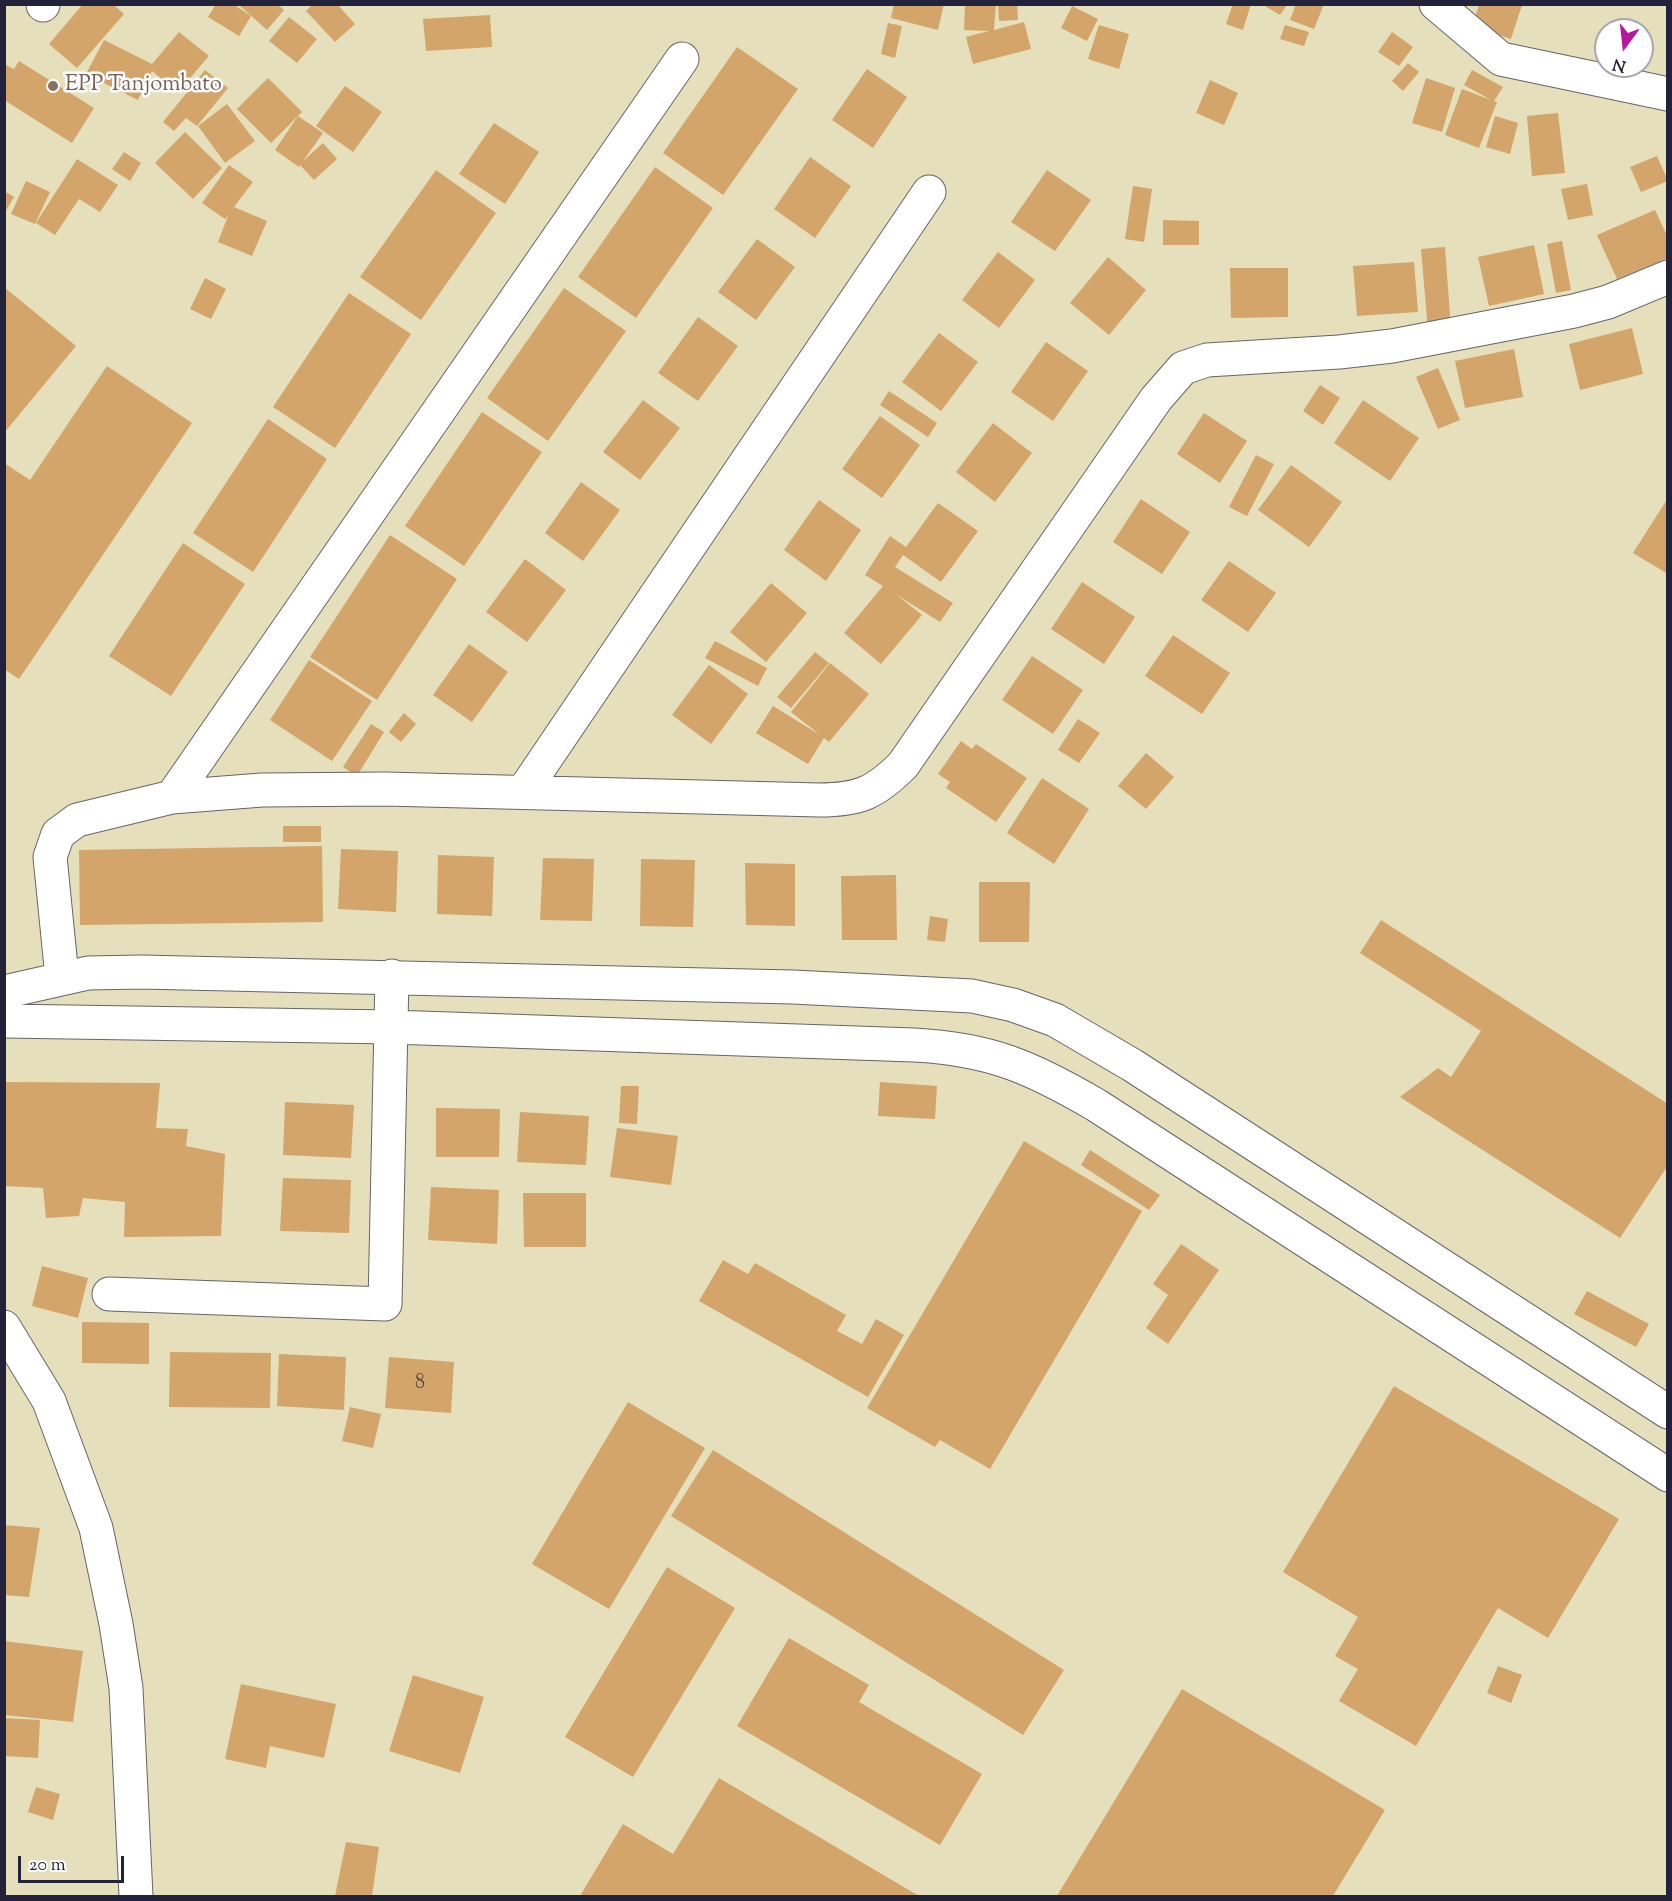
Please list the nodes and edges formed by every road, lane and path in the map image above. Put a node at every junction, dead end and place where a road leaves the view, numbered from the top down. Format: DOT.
graph roads {
  1 [pos="1436,4"];
  2 [pos="682,59"];
  3 [pos="1668,93"];
  4 [pos="929,192"];
  5 [pos="1668,277"];
  6 [pos="523,792"];
  7 [pos="172,797"];
  8 [pos="392,976"];
  9 [pos="62,977"];
  10 [pos="4,992"];
  11 [pos="4,1021"];
  12 [pos="392,1027"];
  13 [pos="110,1294"];
  14 [pos="4,1327"];
  15 [pos="1668,1412"];
  16 [pos="1668,1475"];
  17 [pos="136,1896"];
  1 -- 3 [label="street"];
  2 -- 7 [label="street"];
  4 -- 6 [label="street"];
  5 -- 6 [label="street"];
  6 -- 7 [label="street"];
  7 -- 9 [label="street"];
  8 -- 9 [label="street"];
  8 -- 12 [label="street"];
  8 -- 15 [label="street"];
  9 -- 10 [label="street"];
  11 -- 12 [label="street"];
  12 -- 13 [label="street"];
  12 -- 16 [label="street"];
  14 -- 17 [label="street"];
}
